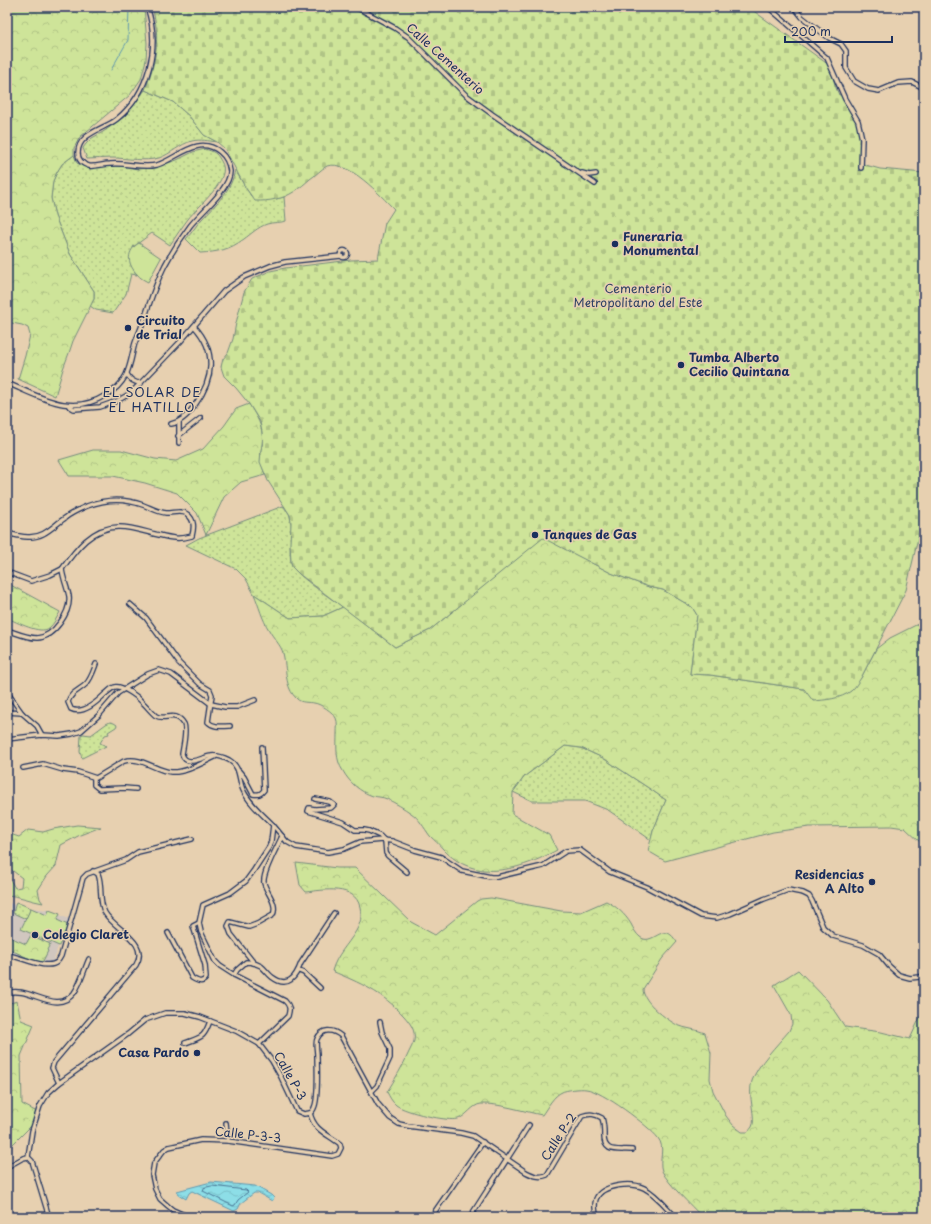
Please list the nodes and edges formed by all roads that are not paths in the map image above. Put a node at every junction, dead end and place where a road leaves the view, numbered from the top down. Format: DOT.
graph roads {
  1 [pos="148,7"];
  2 [pos="356,7"];
  3 [pos="768,7"];
  4 [pos="794,7"];
  5 [pos="924,90"];
  6 [pos="861,168"];
  7 [pos="577,171"];
  8 [pos="596,174"];
  9 [pos="595,184"];
  10 [pos="341,256"];
  11 [pos="194,326"];
  12 [pos="127,374"];
  13 [pos="7,383"];
  14 [pos="141,383"];
  15 [pos="66,405"];
  16 [pos="201,418"];
  17 [pos="179,422"];
  18 [pos="171,424"];
  19 [pos="178,436"];
  20 [pos="179,443"];
  21 [pos="7,534"];
  22 [pos="62,569"];
  23 [pos="7,572"];
  24 [pos="130,604"];
  25 [pos="7,630"];
  26 [pos="96,664"];
  27 [pos="125,689"];
  28 [pos="7,692"];
  29 [pos="255,700"];
  30 [pos="211,704"];
  31 [pos="7,712"];
  32 [pos="22,713"];
  33 [pos="230,726"];
  34 [pos="42,735"];
  35 [pos="7,738"];
  36 [pos="262,747"];
  37 [pos="218,756"];
  38 [pos="23,768"];
  39 [pos="238,771"];
  40 [pos="94,778"];
  41 [pos="136,789"];
  42 [pos="315,799"];
  43 [pos="273,825"];
  44 [pos="282,836"];
  45 [pos="192,838"];
  46 [pos="385,840"];
  47 [pos="93,871"];
  48 [pos="407,872"];
  49 [pos="334,913"];
  50 [pos="199,924"];
  51 [pos="168,933"];
  52 [pos="7,955"];
  53 [pos="89,959"];
  54 [pos="254,963"];
  55 [pos="299,970"];
  56 [pos="234,975"];
  57 [pos="924,975"];
  58 [pos="320,988"];
  59 [pos="7,993"];
  60 [pos="210,1021"];
  61 [pos="380,1022"];
  62 [pos="185,1043"];
  63 [pos="259,1044"];
  64 [pos="59,1083"];
  65 [pos="372,1091"];
  66 [pos="310,1113"];
  67 [pos="226,1123"];
  68 [pos="529,1125"];
  69 [pos="228,1141"];
  70 [pos="483,1142"];
  71 [pos="632,1150"];
  72 [pos="28,1157"];
  73 [pos="508,1159"];
  74 [pos="7,1167"];
  75 [pos="49,1217"];
  76 [pos="189,1217"];
  77 [pos="431,1217"];
  78 [pos="470,1217"];
  79 [pos="597,1217"];
  80 [pos="676,1217"];
  1 -- 12 [label="street"];
  2 -- 7 [label="street, Calle Cementerio"];
  3 -- 6 [label="street"];
  4 -- 5 [label="street"];
  7 -- 8 [label="street, Calle Cementerio"];
  7 -- 9 [label="street, Calle Cementerio"];
  10 -- 11 [label="street"];
  11 -- 14 [label="street"];
  11 -- 17 [label="street"];
  12 -- 14 [label="street"];
  12 -- 15 [label="street"];
  13 -- 15 [label="street"];
  14 -- 15 [label="street"];
  16 -- 19 [label="street"];
  17 -- 18 [label="street"];
  17 -- 19 [label="street"];
  19 -- 20 [label="street"];
  21 -- 22 [label="street"];
  22 -- 23 [label="street"];
  22 -- 25 [label="street"];
  24 -- 30 [label="street"];
  26 -- 27 [label="street"];
  27 -- 30 [label="street"];
  27 -- 34 [label="street"];
  27 -- 37 [label="street"];
  28 -- 32 [label="street"];
  29 -- 30 [label="street"];
  30 -- 33 [label="street"];
  31 -- 32 [label="street"];
  32 -- 34 [label="street"];
  34 -- 35 [label="street"];
  36 -- 39 [label="street"];
  37 -- 39 [label="street"];
  37 -- 40 [label="street"];
  38 -- 40 [label="street"];
  39 -- 43 [label="street"];
  40 -- 41 [label="street"];
  42 -- 46 [label="street"];
  43 -- 44 [label="street"];
  43 -- 50 [label="street"];
  44 -- 46 [label="street"];
  44 -- 54 [label="street"];
  45 -- 47 [label="street"];
  46 -- 48 [label="street"];
  46 -- 57 [label="street"];
  47 -- 52 [label="street"];
  47 -- 64 [label="street"];
  49 -- 55 [label="street"];
  50 -- 51 [label="street"];
  50 -- 56 [label="street"];
  53 -- 59 [label="street"];
  54 -- 55 [label="street"];
  54 -- 56 [label="street"];
  55 -- 58 [label="street"];
  56 -- 63 [label="street"];
  60 -- 62 [label="street"];
  60 -- 63 [label="street, Calle P-3"];
  60 -- 64 [label="street, Calle P-3"];
  61 -- 65 [label="street"];
  63 -- 66 [label="street, Calle P-3"];
  64 -- 72 [label="street, Calle P-3"];
  65 -- 66 [label="street, Calle P-3"];
  65 -- 70 [label="street, Calle P-3"];
  66 -- 69 [label="street, Calle P-3-3"];
  67 -- 69 [label="street"];
  68 -- 73 [label="street"];
  69 -- 76 [label="street, Calle P-3-3"];
  70 -- 73 [label="street, Calle P-3"];
  70 -- 77 [label="street"];
  71 -- 73 [label="street, Calle P-2"];
  72 -- 74 [label="street"];
  72 -- 75 [label="street"];
  73 -- 78 [label="street"];
  79 -- 80 [label="street"];
}
